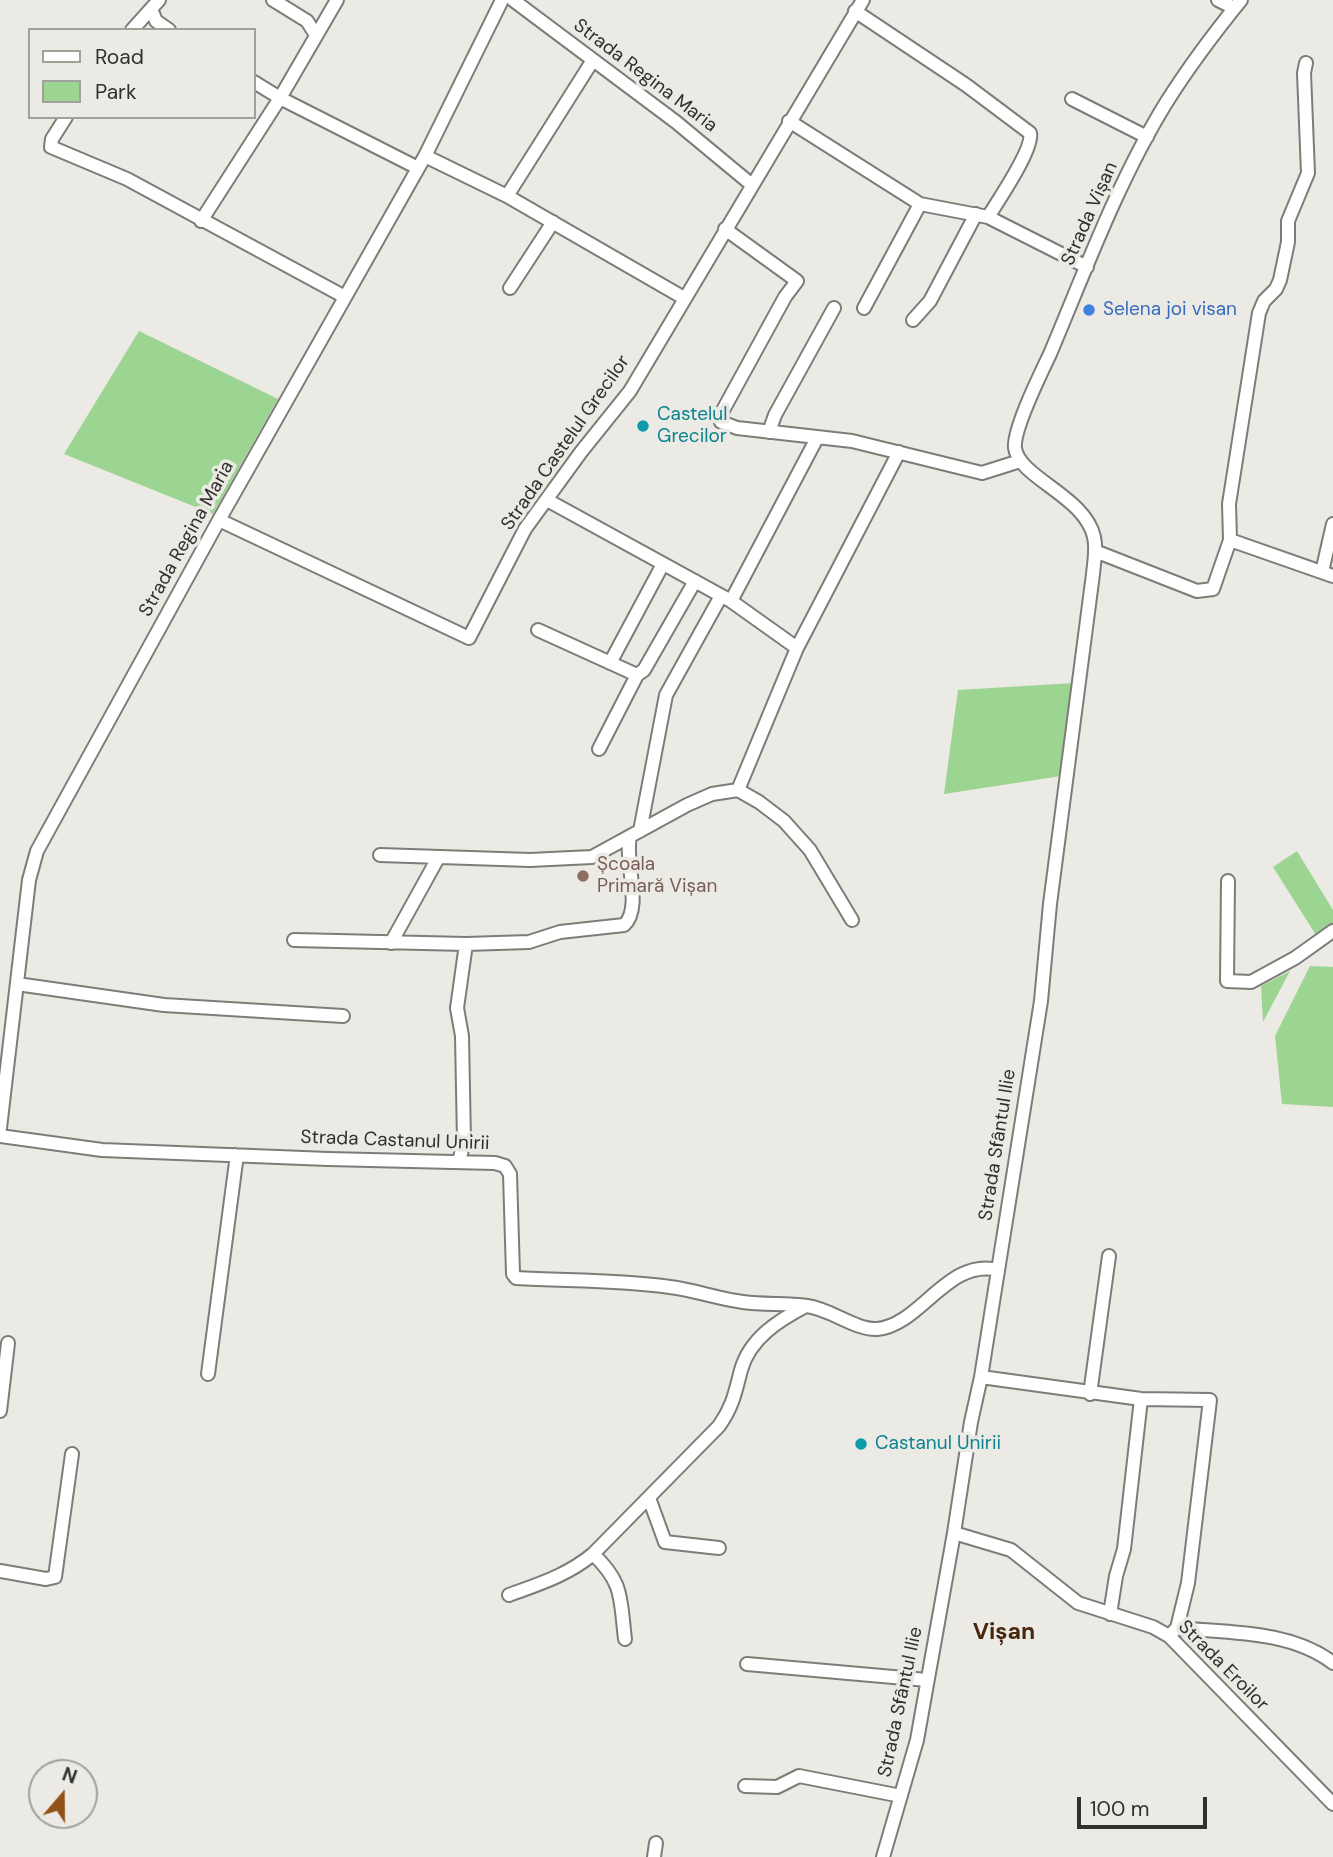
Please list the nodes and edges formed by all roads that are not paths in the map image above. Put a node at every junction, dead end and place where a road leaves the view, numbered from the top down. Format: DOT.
graph roads {
  1 [pos="272,0"];
  2 [pos="337,0"];
  3 [pos="502,0"];
  4 [pos="513,0"];
  5 [pos="863,0"];
  6 [pos="1218,0"];
  7 [pos="155,4"];
  8 [pos="1238,4"];
  9 [pos="855,12"];
  10 [pos="134,28"];
  11 [pos="166,28"];
  12 [pos="316,35"];
  13 [pos="593,60"];
  14 [pos="1306,63"];
  15 [pos="256,83"];
  16 [pos="280,98"];
  17 [pos="1072,99"];
  18 [pos="65,119"];
  19 [pos="789,121"];
  20 [pos="1147,137"];
  21 [pos="425,156"];
  22 [pos="418,168"];
  23 [pos="752,185"];
  24 [pos="507,196"];
  25 [pos="920,204"];
  26 [pos="982,215"];
  27 [pos="201,221"];
  28 [pos="553,222"];
  29 [pos="725,229"];
  30 [pos="1087,267"];
  31 [pos="510,288"];
  32 [pos="345,297"];
  33 [pos="684,298"];
  34 [pos="834,308"];
  35 [pos="864,308"];
  36 [pos="912,320"];
  37 [pos="769,432"];
  38 [pos="817,438"];
  39 [pos="899,452"];
  40 [pos="1020,461"];
  41 [pos="547,500"];
  42 [pos="219,520"];
  43 [pos="1333,524"];
  44 [pos="1230,540"];
  45 [pos="1095,551"];
  46 [pos="663,564"];
  47 [pos="1328,574"];
  48 [pos="695,581"];
  49 [pos="726,598"];
  50 [pos="538,631"];
  51 [pos="797,648"];
  52 [pos="610,663"];
  53 [pos="637,675"];
  54 [pos="599,749"];
  55 [pos="738,790"];
  56 [pos="635,833"];
  57 [pos="380,855"];
  58 [pos="438,858"];
  59 [pos="1228,881"];
  60 [pos="852,920"];
  61 [pos="1333,931"];
  62 [pos="295,940"];
  63 [pos="391,943"];
  64 [pos="466,944"];
  65 [pos="17,984"];
  66 [pos="343,1016"];
  67 [pos="0,1128"];
  68 [pos="0,1136"];
  69 [pos="235,1155"];
  70 [pos="459,1162"];
  71 [pos="1109,1256"];
  72 [pos="998,1270"];
  73 [pos="807,1306"];
  74 [pos="8,1343"];
  75 [pos="208,1374"];
  76 [pos="981,1377"];
  77 [pos="1090,1394"];
  78 [pos="1141,1399"];
  79 [pos="0,1411"];
  80 [pos="72,1454"];
  81 [pos="649,1498"];
  82 [pos="954,1533"];
  83 [pos="719,1548"];
  84 [pos="593,1554"];
  85 [pos="0,1571"];
  86 [pos="509,1595"];
  87 [pos="1110,1614"];
  88 [pos="1173,1632"];
  89 [pos="625,1639"];
  90 [pos="1333,1663"];
  91 [pos="747,1664"];
  92 [pos="927,1680"];
  93 [pos="745,1786"];
  94 [pos="901,1796"];
  95 [pos="1333,1804"];
  96 [pos="656,1843"];
  97 [pos="654,1857"];
  98 [pos="883,1857"];
  1 -- 12 [label="street"];
  2 -- 12 [label="street"];
  3 -- 21 [label="street, Strada Regina Maria"];
  4 -- 13 [label="street, Strada Regina Maria"];
  5 -- 9 [label="street, Strada Castelul Grecilor"];
  6 -- 8 [label="street"];
  7 -- 10 [label="street"];
  7 -- 11 [label="street"];
  8 -- 20 [label="street, Strada Vișan"];
  9 -- 19 [label="street, Strada Castelul Grecilor"];
  9 -- 26 [label="street"];
  12 -- 16 [label="street"];
  13 -- 23 [label="street, Strada Regina Maria"];
  13 -- 24 [label="street"];
  14 -- 44 [label="street"];
  15 -- 16 [label="street"];
  16 -- 22 [label="street"];
  16 -- 27 [label="street"];
  17 -- 20 [label="street"];
  18 -- 27 [label="street"];
  19 -- 23 [label="street, Strada Castelul Grecilor"];
  19 -- 25 [label="street"];
  20 -- 30 [label="street, Strada Vișan"];
  21 -- 22 [label="street, Strada Regina Maria"];
  21 -- 24 [label="street"];
  22 -- 32 [label="street, Strada Regina Maria"];
  23 -- 29 [label="street, Strada Castelul Grecilor"];
  24 -- 28 [label="street"];
  25 -- 26 [label="street"];
  25 -- 35 [label="street"];
  26 -- 30 [label="street"];
  26 -- 36 [label="street"];
  27 -- 32 [label="street"];
  28 -- 31 [label="street"];
  28 -- 33 [label="street"];
  29 -- 33 [label="street, Strada Castelul Grecilor"];
  29 -- 37 [label="street"];
  30 -- 40 [label="street, Strada Vișan"];
  32 -- 42 [label="street, Strada Regina Maria"];
  33 -- 41 [label="street, Strada Castelul Grecilor"];
  34 -- 37 [label="street"];
  37 -- 38 [label="street"];
  38 -- 39 [label="street"];
  38 -- 49 [label="street"];
  39 -- 40 [label="street"];
  39 -- 51 [label="street"];
  40 -- 45 [label="street, Strada Sfântul Ilie"];
  41 -- 42 [label="street, Strada Castelul Grecilor"];
  41 -- 46 [label="street"];
  42 -- 65 [label="street, Strada Regina Maria"];
  43 -- 47 [label="street"];
  44 -- 45 [label="street"];
  44 -- 47 [label="street"];
  45 -- 72 [label="street, Strada Sfântul Ilie"];
  46 -- 48 [label="street"];
  46 -- 52 [label="street"];
  48 -- 49 [label="street"];
  48 -- 53 [label="street"];
  49 -- 51 [label="street"];
  49 -- 56 [label="street"];
  50 -- 52 [label="street"];
  51 -- 55 [label="street"];
  52 -- 53 [label="street"];
  53 -- 54 [label="street"];
  55 -- 56 [label="street"];
  55 -- 60 [label="street"];
  56 -- 58 [label="street"];
  56 -- 64 [label="street"];
  57 -- 58 [label="street"];
  58 -- 63 [label="street"];
  59 -- 61 [label="street"];
  62 -- 63 [label="street"];
  63 -- 64 [label="street"];
  64 -- 70 [label="street"];
  65 -- 66 [label="street"];
  65 -- 67 [label="street, Strada Regina Maria"];
  68 -- 69 [label="street, Strada Castanul Unirii"];
  69 -- 70 [label="street, Strada Castanul Unirii"];
  69 -- 75 [label="street"];
  70 -- 73 [label="street, Strada Castanul Unirii"];
  71 -- 77 [label="street"];
  72 -- 73 [label="street, Strada Castanul Unirii"];
  72 -- 76 [label="street, Strada Sfântul Ilie"];
  73 -- 81 [label="street"];
  74 -- 79 [label="street"];
  76 -- 77 [label="street"];
  76 -- 82 [label="street, Strada Sfântul Ilie"];
  77 -- 78 [label="street"];
  78 -- 87 [label="street"];
  78 -- 88 [label="street"];
  80 -- 85 [label="street"];
  81 -- 83 [label="street"];
  81 -- 84 [label="street"];
  82 -- 87 [label="street, Strada Eroilor"];
  82 -- 92 [label="street, Strada Sfântul Ilie"];
  84 -- 86 [label="street"];
  84 -- 89 [label="street"];
  87 -- 88 [label="street, Strada Eroilor"];
  88 -- 90 [label="street"];
  88 -- 95 [label="street, Strada Eroilor"];
  91 -- 92 [label="street"];
  92 -- 94 [label="street, Strada Sfântul Ilie"];
  93 -- 94 [label="street"];
  94 -- 98 [label="street, Strada Sfântul Ilie"];
  96 -- 97 [label="street"];
}
